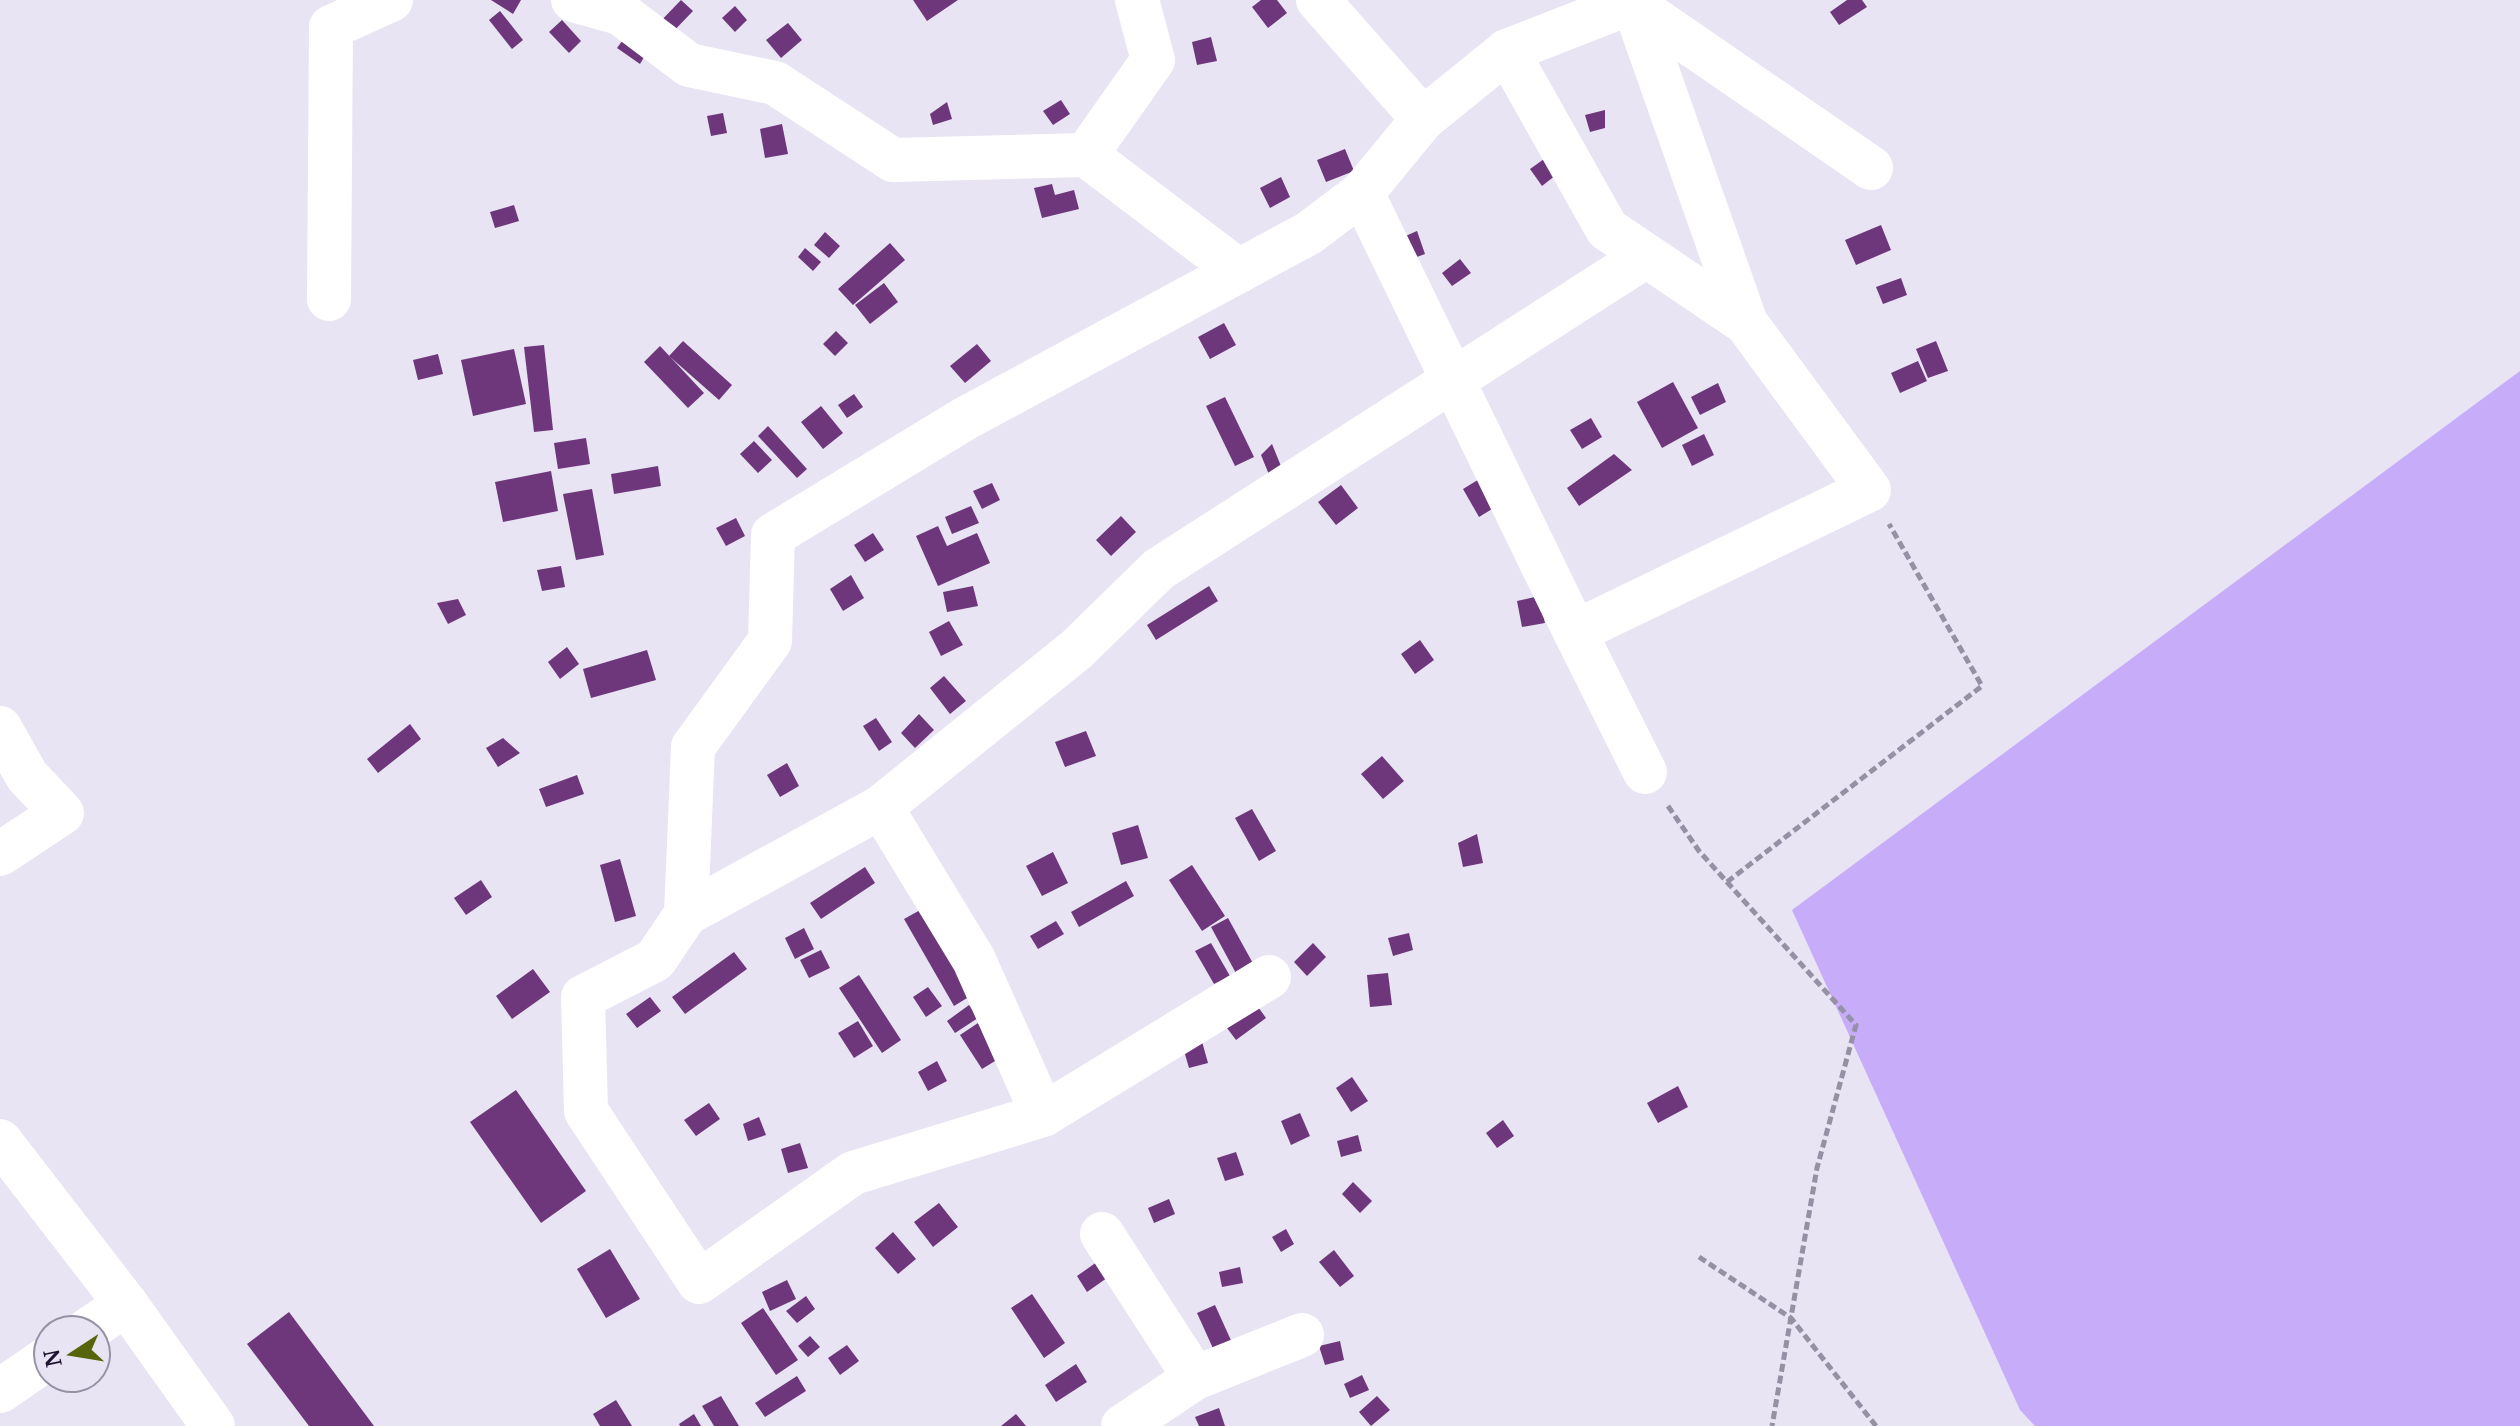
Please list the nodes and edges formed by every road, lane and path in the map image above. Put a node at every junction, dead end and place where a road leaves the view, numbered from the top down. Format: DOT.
graph roads {
  1 [pos="391,0"];
  2 [pos="573,0"];
  3 [pos="1137,0"];
  4 [pos="1318,0"];
  5 [pos="1636,2"];
  6 [pos="330,14"];
  7 [pos="1507,51"];
  8 [pos="1423,119"];
  9 [pos="1086,155"];
  10 [pos="1871,168"];
  11 [pos="1362,193"];
  12 [pos="1646,256"];
  13 [pos="1239,271"];
  14 [pos="329,299"];
  15 [pos="1746,323"];
  16 [pos="1453,380"];
  17 [pos="1869,490"];
  18 [pos="1575,632"];
  19 [pos="0,728"];
  20 [pos="1645,772"];
  21 [pos="881,807"];
  22 [pos="0,854"];
  23 [pos="1727,882"];
  24 [pos="686,914"];
  25 [pos="1269,977"];
  26 [pos="1043,1115"];
  27 [pos="0,1141"];
  28 [pos="1102,1234"];
  29 [pos="1699,1257"];
  30 [pos="126,1304"];
  31 [pos="111,1314"];
  32 [pos="1791,1318"];
  33 [pos="1302,1335"];
  34 [pos="32,1369"];
  35 [pos="1195,1378"];
  36 [pos="0,1391"];
  37 [pos="213,1426"];
  38 [pos="1123,1426"];
  39 [pos="1772,1426"];
  40 [pos="1876,1426"];
  1 -- 6 [label="street"];
  2 -- 9 [label="street"];
  3 -- 9 [label="street"];
  4 -- 8 [label="street"];
  5 -- 7 [label="street"];
  5 -- 10 [label="street"];
  5 -- 15 [label="street"];
  6 -- 14 [label="street"];
  7 -- 8 [label="street"];
  7 -- 12 [label="street"];
  8 -- 11 [label="street"];
  9 -- 13 [label="street"];
  11 -- 13 [label="street"];
  11 -- 16 [label="street"];
  12 -- 15 [label="street"];
  12 -- 16 [label="street"];
  13 -- 24 [label="street"];
  15 -- 17 [label="street"];
  16 -- 18 [label="street"];
  16 -- 21 [label="street"];
  17 -- 18 [label="street"];
  17 -- 23 [label="path"];
  18 -- 20 [label="street"];
  19 -- 22 [label="street"];
  20 -- 23 [label="path"];
  21 -- 24 [label="street"];
  21 -- 26 [label="street"];
  23 -- 32 [label="path"];
  24 -- 26 [label="street"];
  25 -- 26 [label="street"];
  27 -- 30 [label="street"];
  28 -- 35 [label="street"];
  29 -- 32 [label="path"];
  30 -- 31 [label="street"];
  30 -- 37 [label="street"];
  32 -- 39 [label="path"];
  32 -- 40 [label="path"];
  33 -- 35 [label="street"];
  34 -- 36 [label="street"];
  35 -- 38 [label="street"];
}
